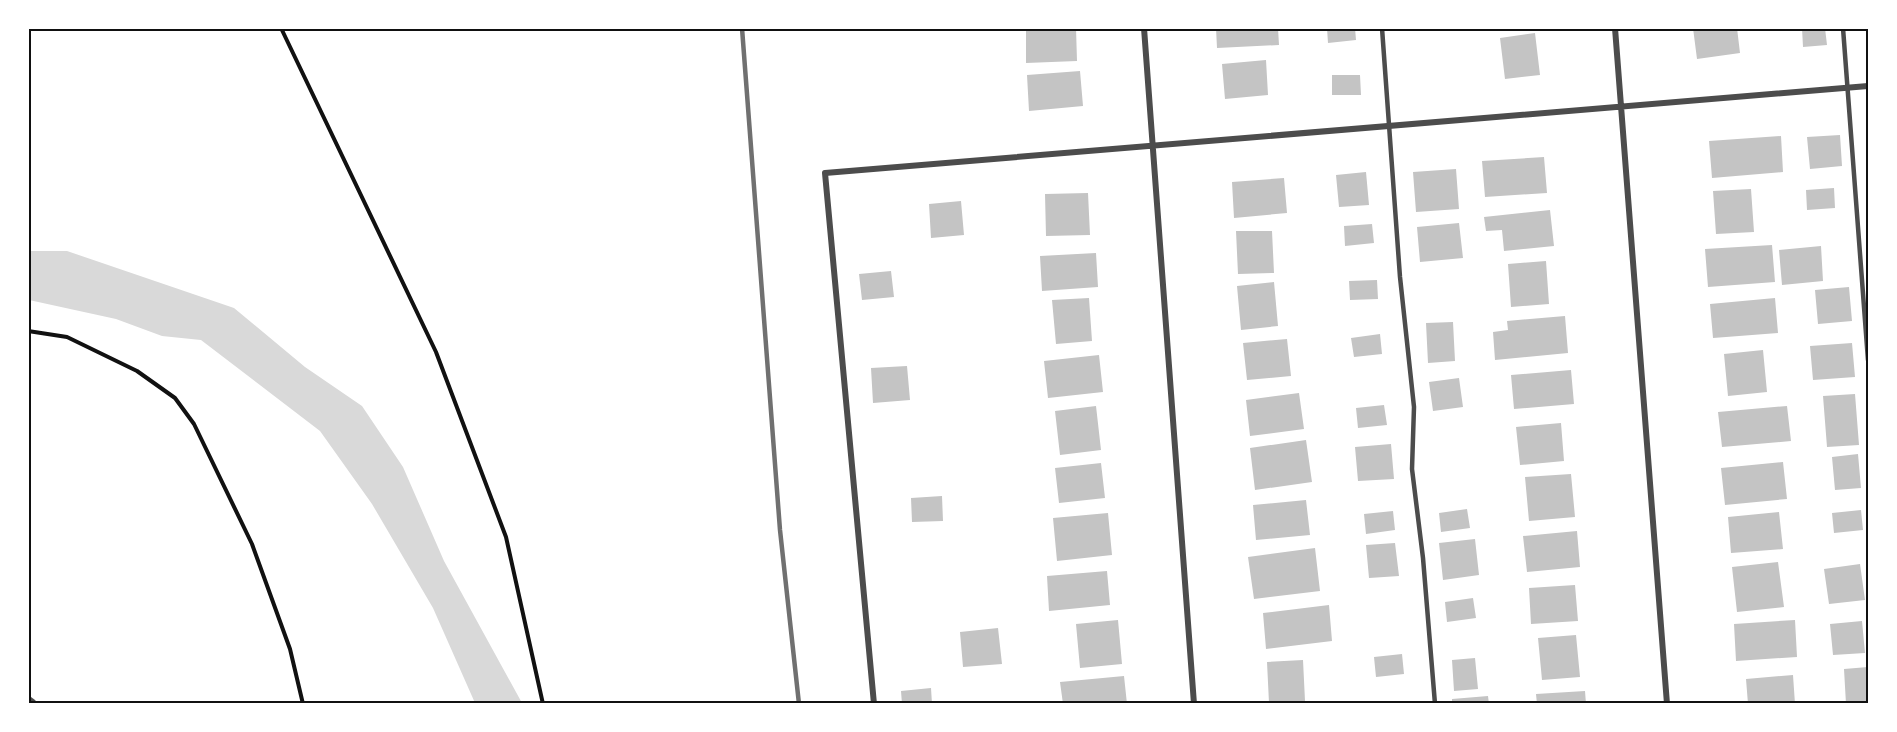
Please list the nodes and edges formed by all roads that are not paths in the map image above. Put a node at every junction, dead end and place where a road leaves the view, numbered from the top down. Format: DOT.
graph roads {
  1 [pos="1144,28"];
  2 [pos="1382,28"];
  3 [pos="1615,28"];
  4 [pos="1843,28"];
  5 [pos="1869,86"];
  6 [pos="1848,88"];
  7 [pos="1621,107"];
  8 [pos="1389,126"];
  9 [pos="1153,145"];
  10 [pos="1869,360"];
  11 [pos="874,704"];
  12 [pos="1194,704"];
  13 [pos="1435,704"];
  14 [pos="1666,704"];
  1 -- 9 [label="street"];
  2 -- 8 [label="lane"];
  3 -- 7 [label="street"];
  4 -- 6 [label="lane"];
  5 -- 6 [label="street"];
  6 -- 7 [label="street"];
  6 -- 10 [label="lane"];
  7 -- 8 [label="street"];
  7 -- 14 [label="street"];
  8 -- 9 [label="street"];
  8 -- 13 [label="lane"];
  9 -- 11 [label="street"];
  9 -- 12 [label="street"];
}
